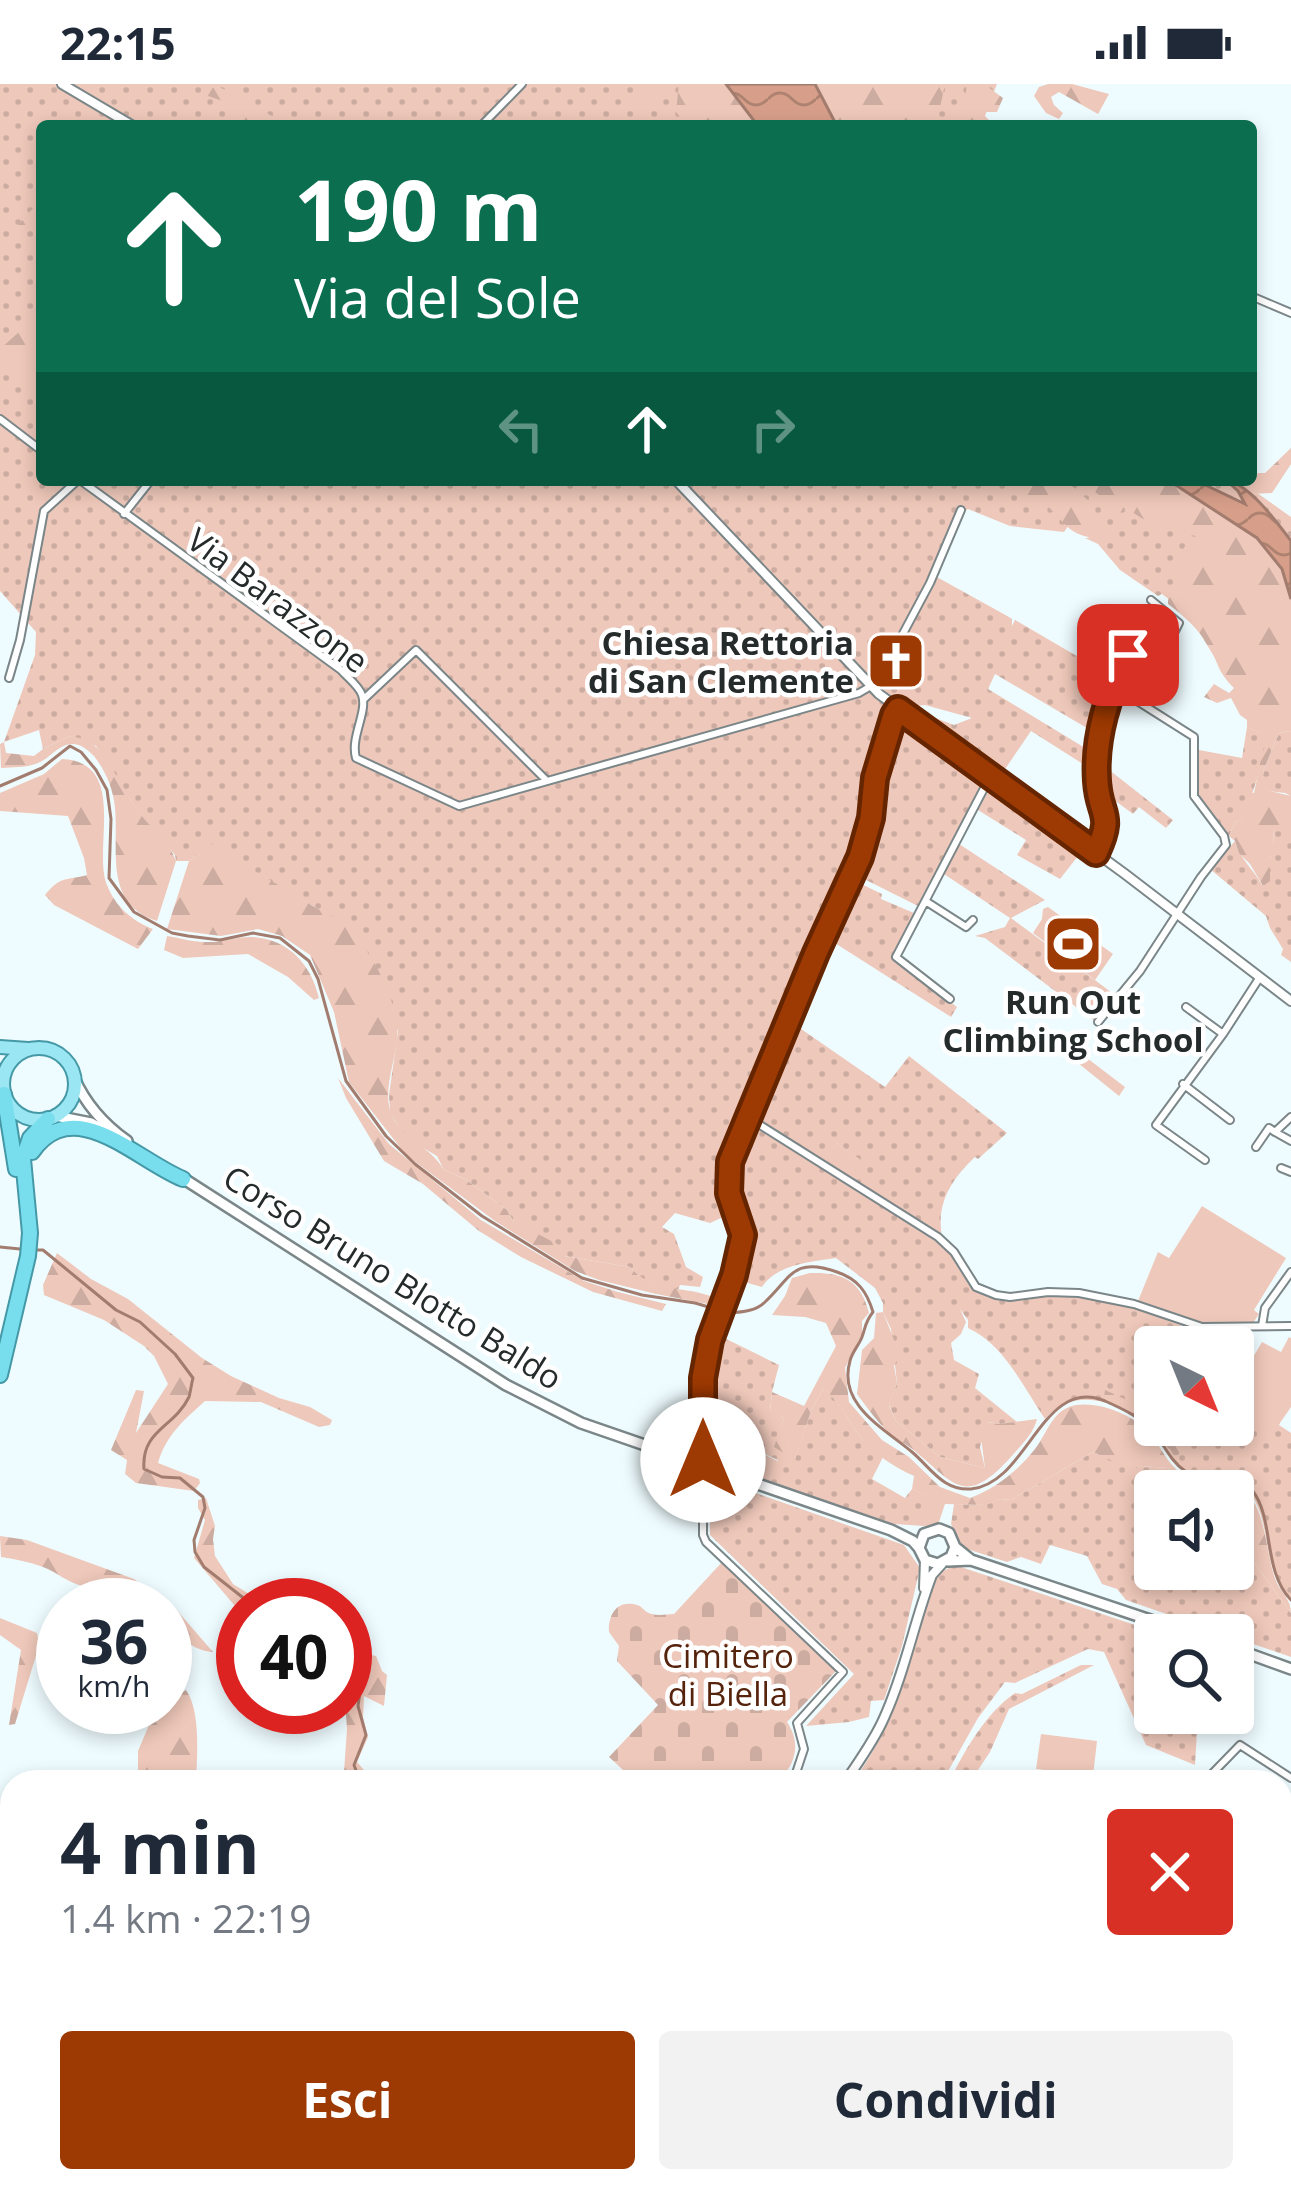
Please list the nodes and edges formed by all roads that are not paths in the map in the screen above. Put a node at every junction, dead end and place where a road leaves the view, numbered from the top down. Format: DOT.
graph roads {
  1 [pos="62,84"];
  2 [pos="522,84"];
  3 [pos="123,120"];
  4 [pos="487,120"];
  5 [pos="1257,299"];
  6 [pos="1291,313"];
  7 [pos="0,419"];
  8 [pos="36,446"];
  9 [pos="72,486"];
  10 [pos="87,486"];
  11 [pos="147,486"];
  12 [pos="682,486"];
  13 [pos="961,510"];
  14 [pos="124,514"];
  15 [pos="1151,600"];
  16 [pos="1142,634"];
  17 [pos="895,647"];
  18 [pos="1128,655"];
  19 [pos="907,657"];
  20 [pos="9,679"];
  21 [pos="870,685"];
  22 [pos="1112,685"];
  23 [pos="364,699"];
  24 [pos="898,709"];
  25 [pos="992,775"];
  26 [pos="547,782"];
  27 [pos="1096,853"];
  28 [pos="927,901"];
  29 [pos="1177,914"];
  30 [pos="973,920"];
  31 [pos="1260,977"];
  32 [pos="950,999"];
  33 [pos="1291,1001"];
  34 [pos="1186,1007"];
  35 [pos="1099,1022"];
  36 [pos="1223,1034"];
  37 [pos="0,1047"];
  38 [pos="35,1049"];
  39 [pos="74,1078"];
  40 [pos="1184,1084"];
  41 [pos="3,1088"];
  42 [pos="52,1117"];
  43 [pos="1291,1117"];
  44 [pos="749,1118"];
  45 [pos="1230,1120"];
  46 [pos="1275,1132"];
  47 [pos="1291,1141"];
  48 [pos="1256,1147"];
  49 [pos="144,1153"];
  50 [pos="1205,1160"];
  51 [pos="1281,1168"];
  52 [pos="1291,1172"];
  53 [pos="25,1173"];
  54 [pos="183,1179"];
  55 [pos="25,1235"];
  56 [pos="23,1257"];
  57 [pos="1291,1272"];
  58 [pos="1262,1326"];
  59 [pos="1291,1326"];
  60 [pos="0,1346"];
  61 [pos="0,1375"];
  62 [pos="703,1467"];
  63 [pos="891,1530"];
  64 [pos="924,1534"];
  65 [pos="955,1547"];
  66 [pos="919,1548"];
  67 [pos="925,1560"];
  68 [pos="971,1560"];
  69 [pos="945,1562"];
  70 [pos="923,1601"];
  71 [pos="1134,1615"];
  72 [pos="1254,1656"];
  73 [pos="1291,1669"];
  74 [pos="798,1770"];
  75 [pos="853,1770"];
  76 [pos="1216,1770"];
  77 [pos="1279,1770"];
  1 -- 3 [label="street"];
  2 -- 4 [label="street"];
  5 -- 6 [label="street"];
  7 -- 8 [label="street"];
  9 -- 20 [label="street"];
  10 -- 14 [label="street, Via Barazzone"];
  11 -- 14 [label="street"];
  12 -- 21 [label="street"];
  13 -- 17 [label="street"];
  14 -- 23 [label="street, Via Barazzone"];
  15 -- 18 [label="street"];
  16 -- 18 [label="street"];
  17 -- 19 [label="street"];
  17 -- 21 [label="street"];
  18 -- 22 [label="street"];
  21 -- 24 [label="street"];
  21 -- 26 [label="street, Via Barazzone"];
  22 -- 27 [label="street"];
  22 -- 29 [label="street"];
  23 -- 26 [label="street"];
  23 -- 26 [label="street, Via Barazzone"];
  24 -- 25 [label="street"];
  24 -- 44 [label="street"];
  25 -- 27 [label="street"];
  25 -- 28 [label="street"];
  27 -- 29 [label="street"];
  28 -- 30 [label="street"];
  28 -- 32 [label="street"];
  29 -- 31 [label="street"];
  29 -- 35 [label="street"];
  31 -- 33 [label="street"];
  31 -- 36 [label="street"];
  34 -- 36 [label="street"];
  36 -- 40 [label="street"];
  37 -- 38 [label="main road"];
  38 -- 39 [label="main road"];
  38 -- 41 [label="main road"];
  39 -- 42 [label="main road"];
  39 -- 49 [label="main road, Corso Bruno Blotto Baldo"];
  40 -- 45 [label="street"];
  40 -- 50 [label="street"];
  41 -- 42 [label="main road"];
  41 -- 55 [label="highway"];
  42 -- 49 [label="main road, Corso Bruno Blotto Baldo"];
  42 -- 53 [label="highway"];
  43 -- 46 [label="street"];
  44 -- 58 [label="street"];
  44 -- 62 [label="street"];
  46 -- 47 [label="street"];
  46 -- 48 [label="street"];
  49 -- 54 [label="main road, Corso Bruno Blotto Baldo"];
  51 -- 52 [label="street"];
  53 -- 54 [label="highway"];
  53 -- 55 [label="highway"];
  54 -- 62 [label="main road, Corso Bruno Blotto Baldo"];
  55 -- 56 [label="highway"];
  56 -- 60 [label="highway"];
  56 -- 61 [label="highway"];
  57 -- 58 [label="street"];
  58 -- 59 [label="street"];
  62 -- 63 [label="main road, Corso Bruno Blotto Baldo"];
  62 -- 74 [label="street"];
  63 -- 64 [label="main road, Corso Bruno Blotto Baldo"];
  63 -- 66 [label="main road, Corso Bruno Blotto Baldo"];
  64 -- 65 [label="main road"];
  64 -- 66 [label="main road"];
  65 -- 68 [label="main road"];
  65 -- 69 [label="main road"];
  66 -- 67 [label="main road"];
  67 -- 69 [label="main road"];
  67 -- 70 [label="street"];
  68 -- 69 [label="main road"];
  68 -- 71 [label="main road"];
  69 -- 70 [label="street"];
  70 -- 75 [label="street"];
  72 -- 73 [label="main road"];
  76 -- 77 [label="street"];
}
